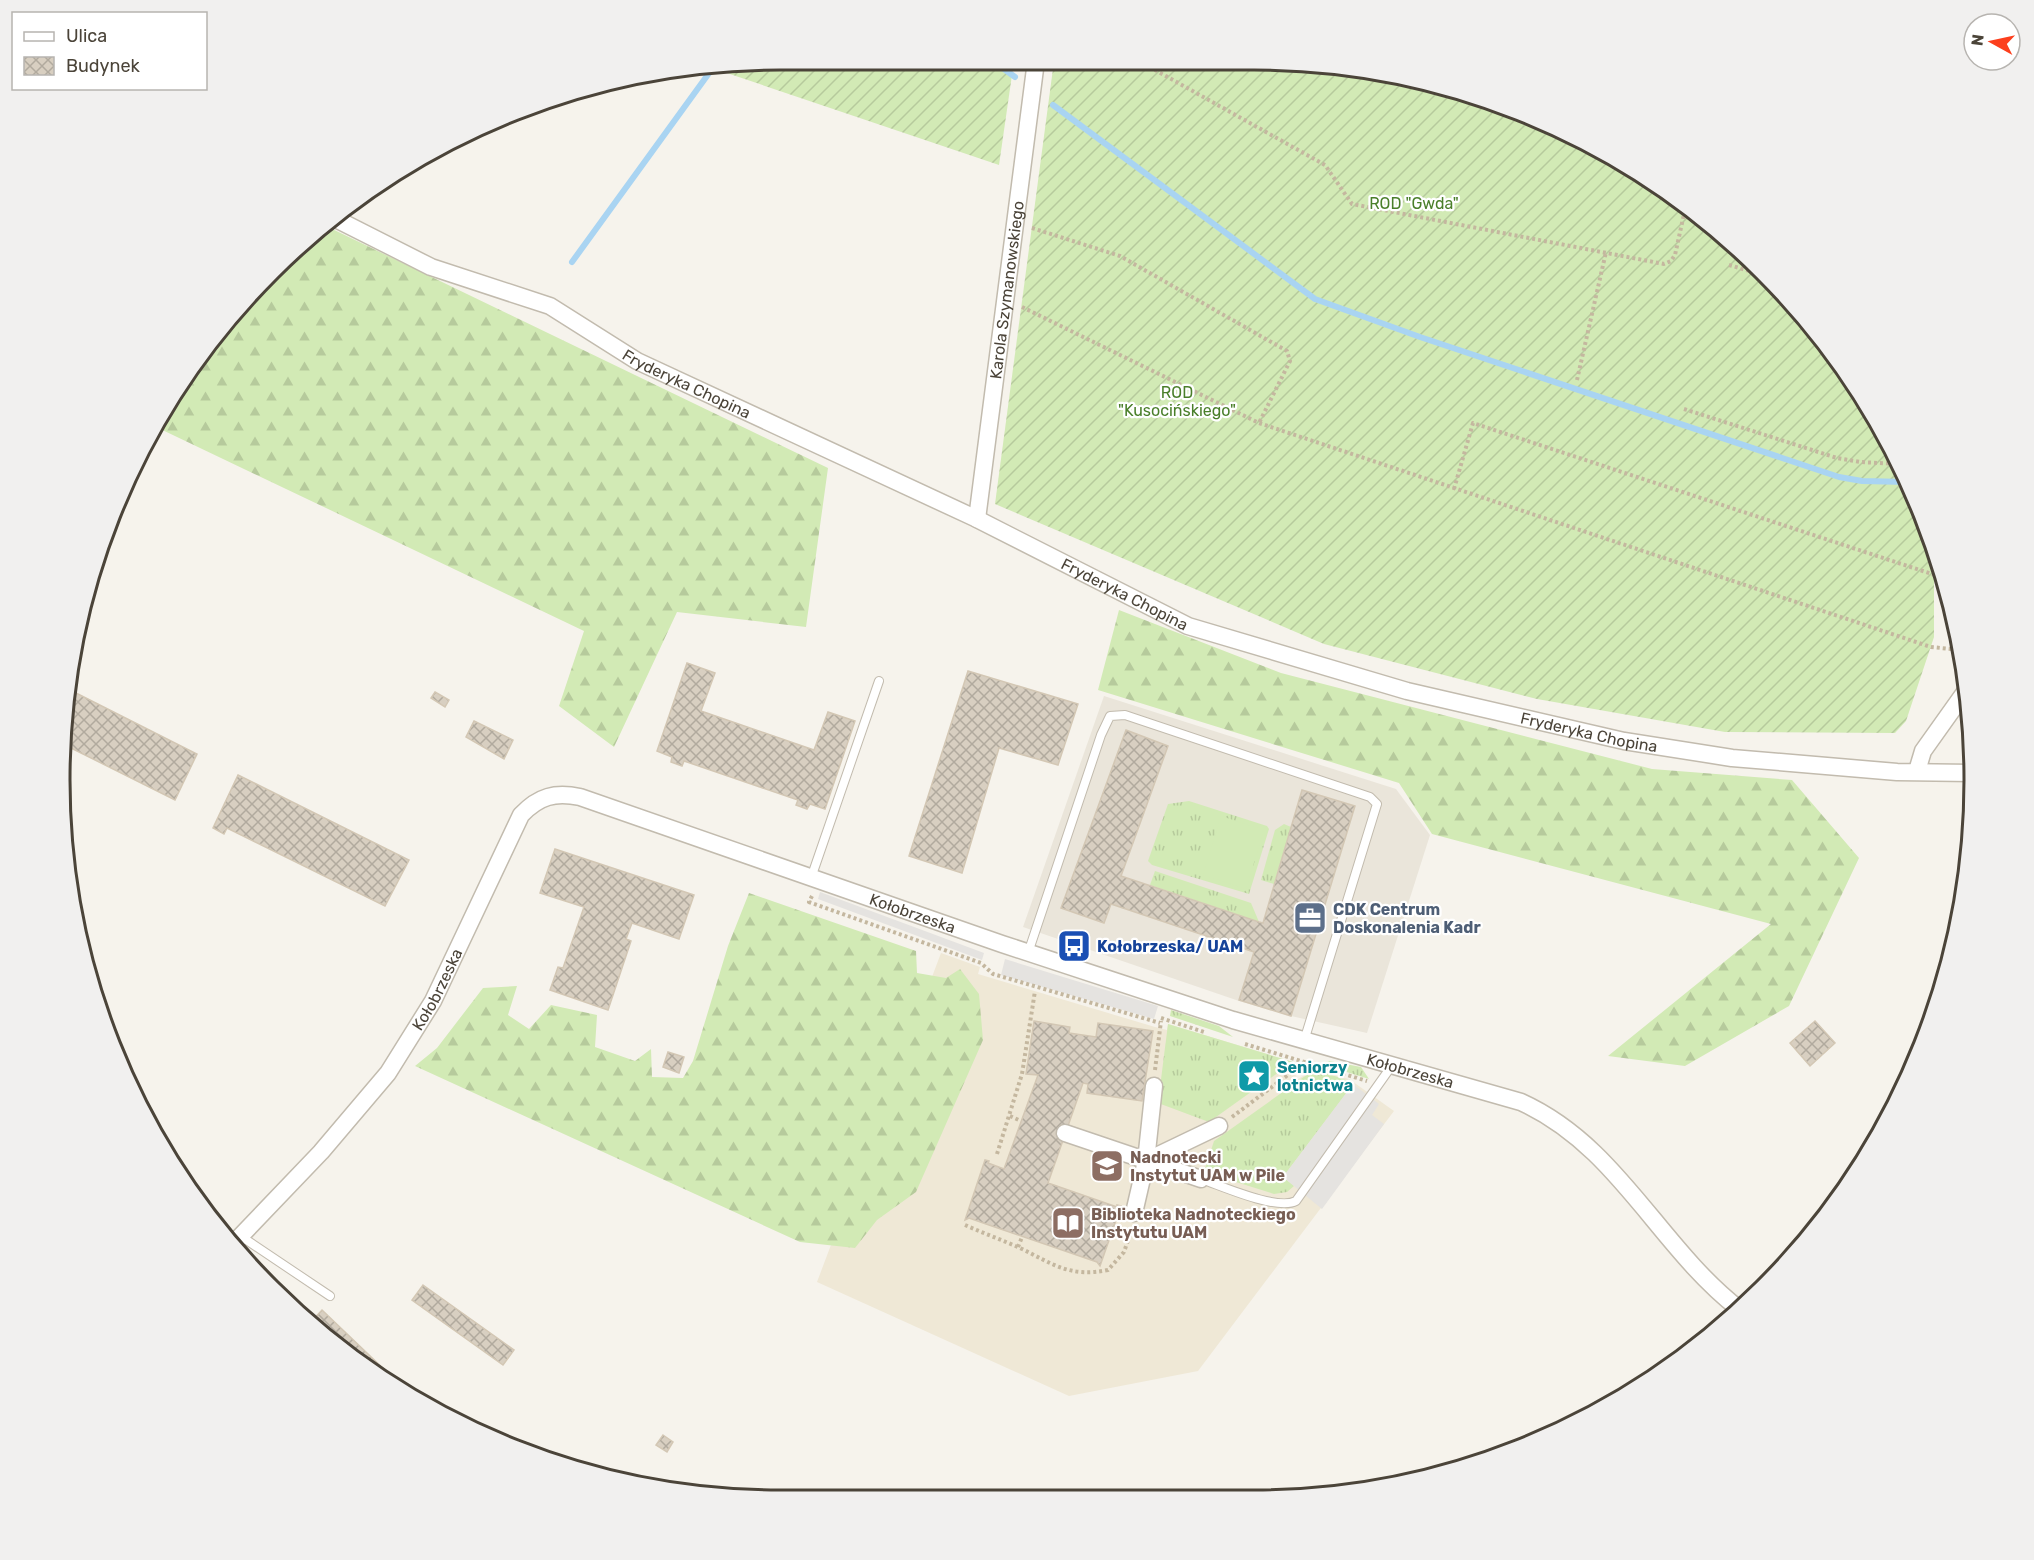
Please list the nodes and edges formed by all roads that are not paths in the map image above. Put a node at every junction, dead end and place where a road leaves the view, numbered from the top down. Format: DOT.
graph roads {
  1 [pos="1035,70"];
  2 [pos="342,222"];
  3 [pos="976,519"];
  4 [pos="879,681"];
  5 [pos="1959,701"];
  6 [pos="1917,771"];
  7 [pos="1964,773"];
  8 [pos="814,879"];
  9 [pos="1028,953"];
  10 [pos="1304,1041"];
  11 [pos="1393,1064"];
  12 [pos="1154,1086"];
  13 [pos="1219,1126"];
  14 [pos="1065,1133"];
  15 [pos="1146,1161"];
  16 [pos="1201,1179"];
  17 [pos="1134,1213"];
  18 [pos="239,1239"];
  19 [pos="243,1243"];
  20 [pos="330,1296"];
  21 [pos="1733,1303"];
  1 -- 3 [label="street, Karola Szymanowskiego"];
  2 -- 3 [label="street, Fryderyka Chopina"];
  3 -- 6 [label="street, Fryderyka Chopina"];
  4 -- 8 [label="lane"];
  5 -- 6 [label="street"];
  6 -- 7 [label="street, Fryderyka Chopina"];
  8 -- 9 [label="street, Kołobrzeska"];
  8 -- 18 [label="street, Kołobrzeska"];
  9 -- 10 [label="street, Kołobrzeska"];
  9 -- 10 [label="lane"];
  10 -- 11 [label="street, Kołobrzeska"];
  11 -- 16 [label="lane"];
  11 -- 21 [label="street, Kołobrzeska"];
  12 -- 15 [label="street"];
  13 -- 15 [label="street"];
  14 -- 15 [label="street"];
  15 -- 16 [label="street"];
  15 -- 17 [label="street"];
  19 -- 20 [label="lane"];
}
